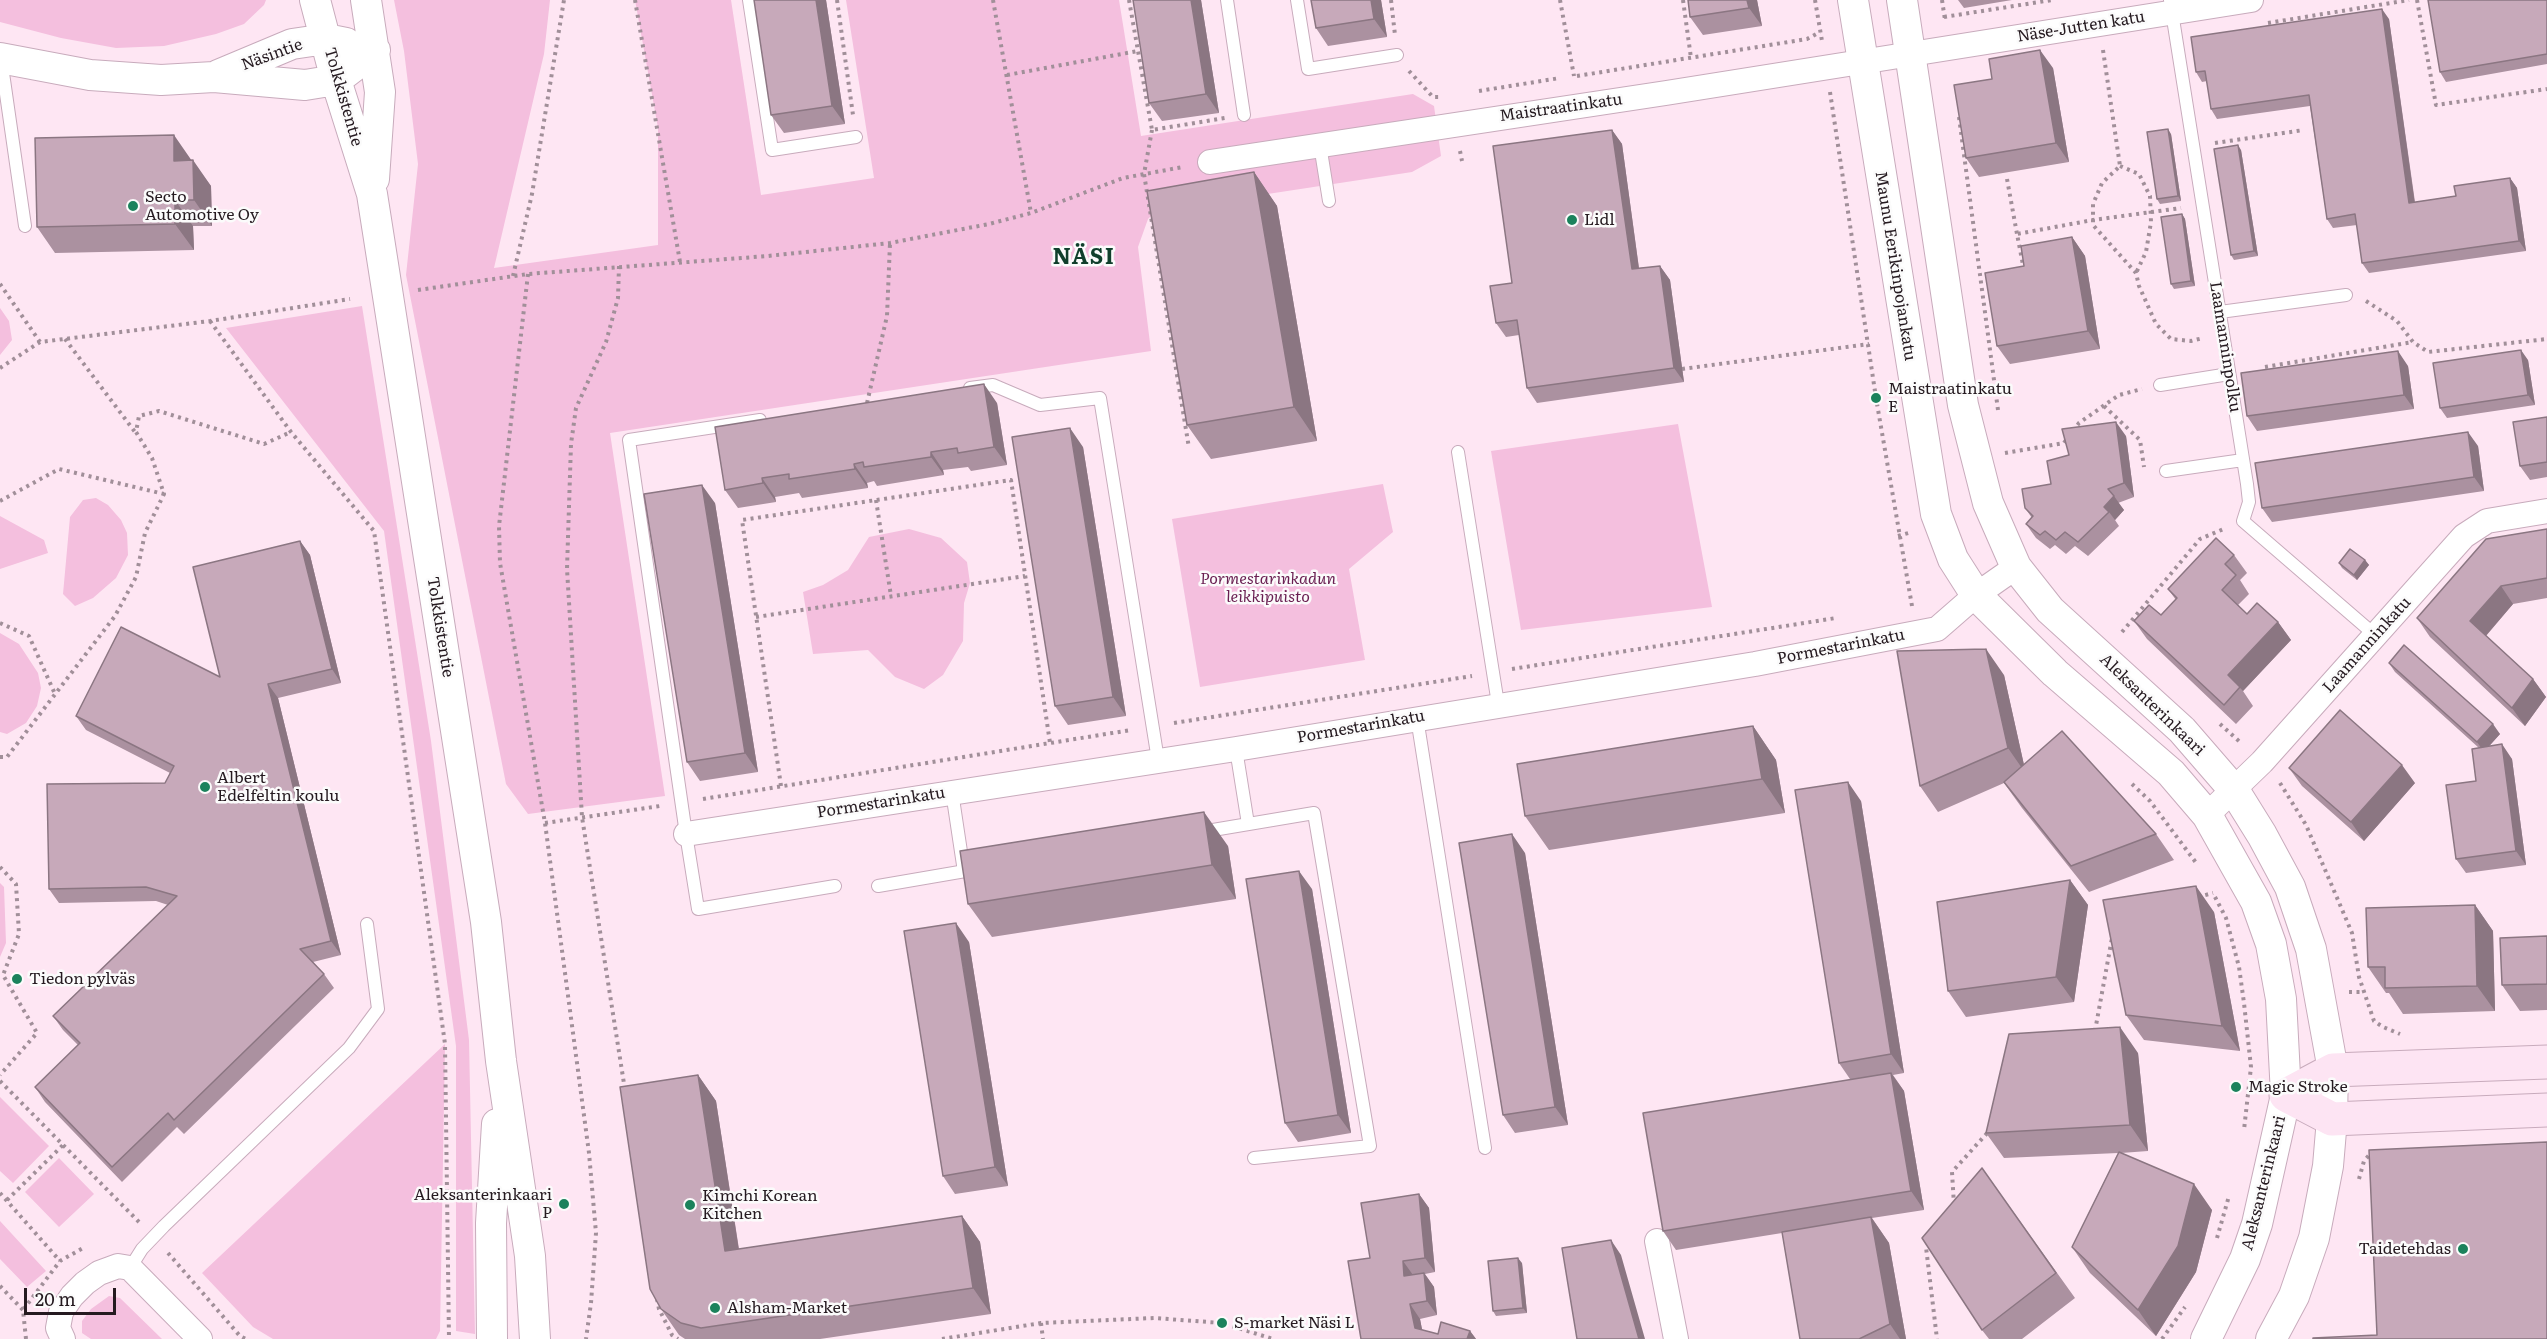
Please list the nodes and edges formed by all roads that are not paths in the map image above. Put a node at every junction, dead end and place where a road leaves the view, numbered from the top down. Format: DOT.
graph roads {
  1 [pos="315,0"];
  2 [pos="366,0"];
  3 [pos="749,0"];
  4 [pos="1227,0"];
  5 [pos="1297,0"];
  6 [pos="1853,0"];
  7 [pos="1902,0"];
  8 [pos="2251,0"];
  9 [pos="2171,6"];
  10 [pos="326,39"];
  11 [pos="375,50"];
  12 [pos="1911,54"];
  13 [pos="1397,55"];
  14 [pos="0,58"];
  15 [pos="1863,61"];
  16 [pos="214,77"];
  17 [pos="336,80"];
  18 [pos="1244,115"];
  19 [pos="856,137"];
  20 [pos="1320,145"];
  21 [pos="1210,162"];
  22 [pos="372,194"];
  23 [pos="1329,201"];
  24 [pos="25,226"];
  25 [pos="2346,295"];
  26 [pos="2220,312"];
  27 [pos="2229,374"];
  28 [pos="2160,385"];
  29 [pos="958,390"];
  30 [pos="776,417"];
  31 [pos="1458,452"];
  32 [pos="2243,460"];
  33 [pos="2166,471"];
  34 [pos="2547,511"];
  35 [pos="2016,567"];
  36 [pos="1976,595"];
  37 [pos="2375,635"];
  38 [pos="1498,704"];
  39 [pos="1417,718"];
  40 [pos="1236,749"];
  41 [pos="1158,760"];
  42 [pos="2234,790"];
  43 [pos="952,792"];
  44 [pos="2207,815"];
  45 [pos="1248,824"];
  46 [pos="1191,833"];
  47 [pos="686,834"];
  48 [pos="987,868"];
  49 [pos="964,872"];
  50 [pos="835,886"];
  51 [pos="878,886"];
  52 [pos="367,924"];
  53 [pos="501,1062"];
  54 [pos="2547,1062"];
  55 [pos="2333,1070"];
  56 [pos="2286,1095"];
  57 [pos="2547,1110"];
  58 [pos="2332,1119"];
  59 [pos="1485,1148"];
  60 [pos="1254,1158"];
  61 [pos="1657,1241"];
  62 [pos="130,1268"];
  63 [pos="63,1339"];
  64 [pos="200,1339"];
  65 [pos="492,1339"];
  66 [pos="535,1339"];
  67 [pos="1676,1339"];
  68 [pos="2206,1339"];
  69 [pos="2271,1339"];
  1 -- 10 [label="street, Tolkkistentie"];
  2 -- 11 [label="street, Tolkkistentie"];
  3 -- 19 [label="lane"];
  4 -- 18 [label="lane"];
  5 -- 13 [label="lane"];
  6 -- 15 [label="street, Maunu Eerikinpojankatu"];
  7 -- 12 [label="street"];
  8 -- 9 [label="street, Näse-Jutten katu"];
  9 -- 12 [label="street, Näse-Jutten katu"];
  9 -- 26 [label="lane, Laamanninpolku"];
  10 -- 11 [label="street, Näsintie"];
  10 -- 16 [label="street, Näsintie"];
  10 -- 17 [label="street, Tolkkistentie"];
  11 -- 17 [label="street, Näsintie"];
  11 -- 22 [label="street, Tolkkistentie"];
  12 -- 15 [label="street, Maistraatinkatu"];
  12 -- 35 [label="street"];
  14 -- 16 [label="street, Näsintie"];
  14 -- 24 [label="lane"];
  15 -- 20 [label="street, Maistraatinkatu"];
  15 -- 36 [label="street, Maunu Eerikinpojankatu"];
  16 -- 17 [label="street, Näsintie"];
  17 -- 22 [label="street, Tolkkistentie"];
  20 -- 21 [label="street, Maistraatinkatu"];
  20 -- 23 [label="lane"];
  22 -- 53 [label="street, Tolkkistentie"];
  25 -- 26 [label="lane"];
  26 -- 27 [label="lane, Laamanninpolku"];
  27 -- 28 [label="lane"];
  27 -- 32 [label="lane, Laamanninpolku"];
  29 -- 41 [label="lane"];
  30 -- 47 [label="lane"];
  31 -- 38 [label="lane"];
  32 -- 33 [label="lane"];
  32 -- 37 [label="lane, Laamanninpolku"];
  34 -- 37 [label="street, Laamanninkatu"];
  35 -- 36 [label="street, Pormestarinkatu"];
  35 -- 42 [label="street, Aleksanterinkaari"];
  36 -- 38 [label="street, Pormestarinkatu"];
  36 -- 44 [label="street, Aleksanterinkaari"];
  37 -- 42 [label="street, Laamanninkatu"];
  38 -- 39 [label="street, Pormestarinkatu"];
  39 -- 40 [label="street, Pormestarinkatu"];
  39 -- 59 [label="lane"];
  40 -- 41 [label="street, Pormestarinkatu"];
  40 -- 45 [label="lane"];
  41 -- 43 [label="street, Pormestarinkatu"];
  42 -- 44 [label="street, Laamanninkatu"];
  42 -- 55 [label="street, Aleksanterinkaari"];
  43 -- 47 [label="street, Pormestarinkatu"];
  43 -- 49 [label="lane"];
  44 -- 56 [label="street, Aleksanterinkaari"];
  45 -- 46 [label="lane"];
  45 -- 60 [label="lane"];
  47 -- 50 [label="lane"];
  48 -- 49 [label="lane"];
  49 -- 51 [label="lane"];
  52 -- 62 [label="lane"];
  53 -- 65 [label="street, Tolkkistentie"];
  53 -- 66 [label="street, Tolkkistentie"];
  54 -- 55 [label="main road"];
  55 -- 56 [label="main road"];
  55 -- 58 [label="street, Aleksanterinkaari"];
  56 -- 58 [label="main road"];
  56 -- 68 [label="street, Aleksanterinkaari"];
  57 -- 58 [label="main road"];
  58 -- 69 [label="street, Aleksanterinkaari"];
  61 -- 67 [label="street"];
  62 -- 63 [label="street"];
  62 -- 64 [label="street"];
}
